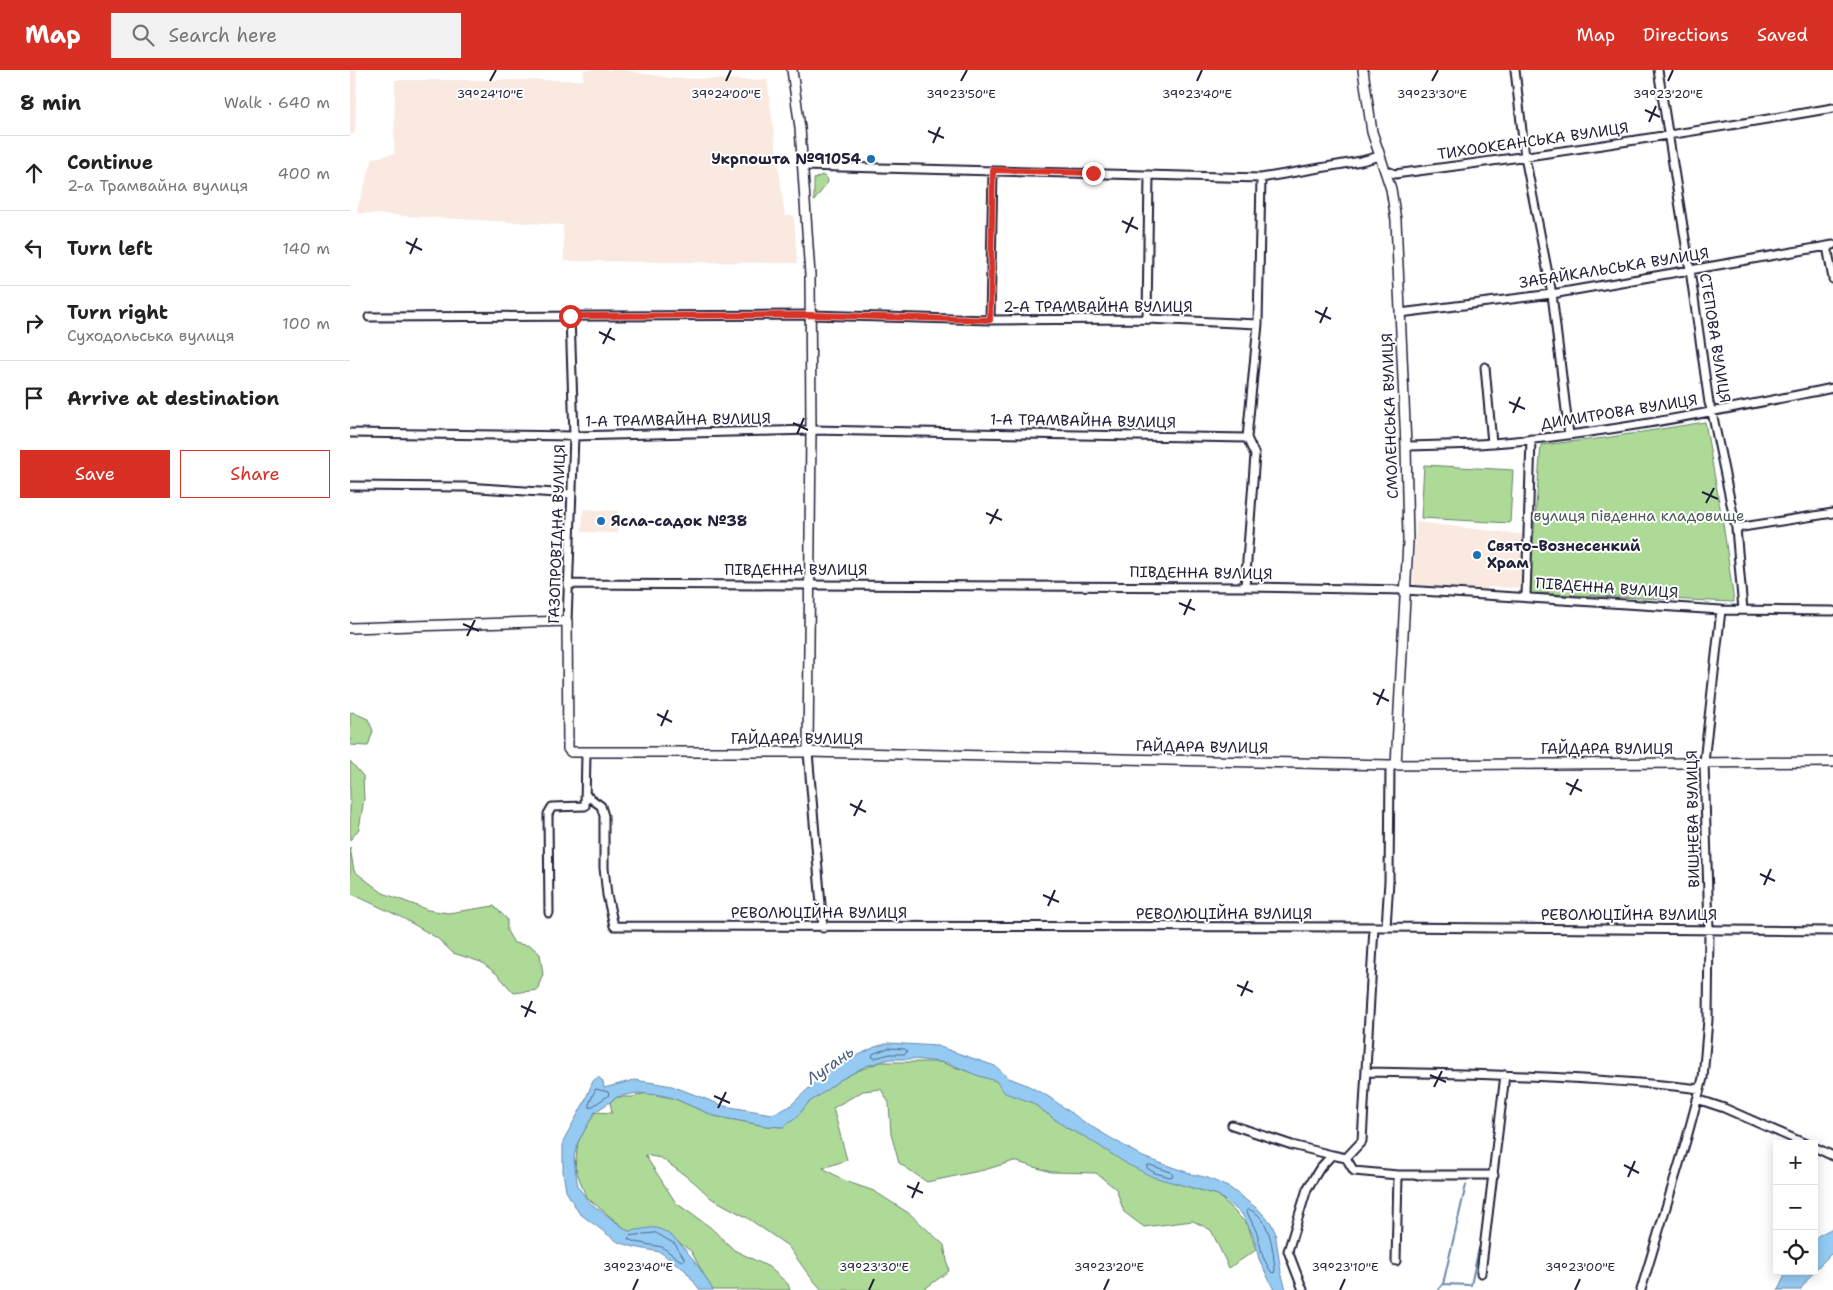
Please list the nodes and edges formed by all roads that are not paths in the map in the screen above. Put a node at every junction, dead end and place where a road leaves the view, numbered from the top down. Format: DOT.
graph roads {
  1 [pos="792,70"];
  2 [pos="1363,70"];
  3 [pos="1515,70"];
  4 [pos="1658,70"];
  5 [pos="1833,108"];
  6 [pos="1668,136"];
  7 [pos="1380,156"];
  8 [pos="1525,157"];
  9 [pos="803,166"];
  10 [pos="993,170"];
  11 [pos="1385,170"];
  12 [pos="1149,175"];
  13 [pos="1261,178"];
  14 [pos="1830,245"];
  15 [pos="1690,270"];
  16 [pos="1833,279"];
  17 [pos="1552,294"];
  18 [pos="1400,313"];
  19 [pos="811,315"];
  20 [pos="570,316"];
  21 [pos="368,317"];
  22 [pos="1147,319"];
  23 [pos="990,320"];
  24 [pos="1258,324"];
  25 [pos="1485,367"];
  26 [pos="1833,388"];
  27 [pos="1712,412"];
  28 [pos="811,430"];
  29 [pos="350,433"];
  30 [pos="1569,434"];
  31 [pos="574,436"];
  32 [pos="1246,438"];
  33 [pos="1531,439"];
  34 [pos="1492,443"];
  35 [pos="1406,446"];
  36 [pos="350,486"];
  37 [pos="571,494"];
  38 [pos="1833,513"];
  39 [pos="1736,528"];
  40 [pos="568,584"];
  41 [pos="810,584"];
  42 [pos="1245,587"];
  43 [pos="1405,590"];
  44 [pos="1526,596"];
  45 [pos="1721,610"];
  46 [pos="1743,610"];
  47 [pos="1833,611"];
  48 [pos="567,621"];
  49 [pos="350,628"];
  50 [pos="571,752"];
  51 [pos="808,752"];
  52 [pos="586,753"];
  53 [pos="1704,762"];
  54 [pos="1833,762"];
  55 [pos="1393,765"];
  56 [pos="586,795"];
  57 [pos="549,914"];
  58 [pos="1374,927"];
  59 [pos="1386,927"];
  60 [pos="823,928"];
  61 [pos="1709,929"];
  62 [pos="1833,931"];
  63 [pos="1367,1072"];
  64 [pos="1505,1075"];
  65 [pos="1700,1089"];
  66 [pos="1697,1099"];
  67 [pos="1232,1125"];
  68 [pos="1797,1140"];
  69 [pos="1818,1149"];
  70 [pos="1332,1155"];
  71 [pos="1833,1156"];
  72 [pos="1346,1158"];
  73 [pos="1398,1175"];
  74 [pos="1494,1175"];
  75 [pos="1396,1262"];
  76 [pos="1481,1274"];
  77 [pos="1303,1290"];
  78 [pos="1641,1290"];
  1 -- 9 [label="street"];
  2 -- 7 [label="street, СМОЛЕНСЬКА ВУЛИЦЯ"];
  3 -- 8 [label="street"];
  4 -- 6 [label="street, СТЕПОВА ВУЛИЦЯ"];
  5 -- 6 [label="street, ТИХООКЕАНСЬКА ВУЛИЦЯ"];
  6 -- 8 [label="street, ТИХООКЕАНСЬКА ВУЛИЦЯ"];
  6 -- 15 [label="street, СТЕПОВА ВУЛИЦЯ"];
  7 -- 11 [label="street, СМОЛЕНСЬКА ВУЛИЦЯ"];
  7 -- 13 [label="street"];
  8 -- 11 [label="street, ТИХООКЕАНСЬКА ВУЛИЦЯ"];
  8 -- 17 [label="street"];
  9 -- 10 [label="street"];
  9 -- 19 [label="street"];
  10 -- 12 [label="street"];
  10 -- 23 [label="street"];
  11 -- 18 [label="street, СМОЛЕНСЬКА ВУЛИЦЯ"];
  12 -- 13 [label="street"];
  12 -- 22 [label="street"];
  13 -- 24 [label="street"];
  14 -- 15 [label="street, ЗАБАЙКАЛЬСЬКА ВУЛИЦЯ"];
  14 -- 16 [label="street"];
  15 -- 17 [label="street, ЗАБАЙКАЛЬСЬКА ВУЛИЦЯ"];
  15 -- 27 [label="street, СТЕПОВА ВУЛИЦЯ"];
  17 -- 18 [label="street, ЗАБАЙКАЛЬСЬКА ВУЛИЦЯ"];
  17 -- 30 [label="street"];
  18 -- 35 [label="street, СМОЛЕНСЬКА ВУЛИЦЯ"];
  19 -- 20 [label="street, 2-А ТРАМВАЙНА ВУЛИЦЯ"];
  19 -- 23 [label="street, 2-А ТРАМВАЙНА ВУЛИЦЯ"];
  19 -- 28 [label="street"];
  20 -- 21 [label="street, 2-А ТРАМВАЙНА ВУЛИЦЯ"];
  20 -- 31 [label="street, ГАЗОПРОВІДНА ВУЛИЦЯ"];
  22 -- 23 [label="street, 2-А ТРАМВАЙНА ВУЛИЦЯ"];
  22 -- 24 [label="street, 2-А ТРАМВАЙНА ВУЛИЦЯ"];
  24 -- 32 [label="street"];
  25 -- 34 [label="street"];
  26 -- 27 [label="street, ДИМИТРОВА ВУЛИЦЯ"];
  27 -- 30 [label="street, ДИМИТРОВА ВУЛИЦЯ"];
  27 -- 39 [label="street, СТЕПОВА ВУЛИЦЯ"];
  28 -- 31 [label="street, 1-А ТРАМВАЙНА ВУЛИЦЯ"];
  28 -- 32 [label="street, 1-А ТРАМВАЙНА ВУЛИЦЯ"];
  28 -- 41 [label="street"];
  29 -- 31 [label="street, 1-А ТРАМВАЙНА ВУЛИЦЯ"];
  30 -- 33 [label="street, ДИМИТРОВА ВУЛИЦЯ"];
  31 -- 37 [label="street, ГАЗОПРОВІДНА ВУЛИЦЯ"];
  32 -- 42 [label="street"];
  33 -- 34 [label="street, ДИМИТРОВА ВУЛИЦЯ"];
  33 -- 44 [label="street"];
  34 -- 35 [label="street, ДИМИТРОВА ВУЛИЦЯ"];
  35 -- 43 [label="street, СМОЛЕНСЬКА ВУЛИЦЯ"];
  36 -- 37 [label="street"];
  37 -- 40 [label="street, ГАЗОПРОВІДНА ВУЛИЦЯ"];
  38 -- 39 [label="street"];
  39 -- 46 [label="street, СТЕПОВА ВУЛИЦЯ"];
  40 -- 41 [label="street, ПІВДЕННА ВУЛИЦЯ"];
  40 -- 48 [label="street, ГАЗОПРОВІДНА ВУЛИЦЯ"];
  41 -- 42 [label="street, ПІВДЕННА ВУЛИЦЯ"];
  41 -- 51 [label="street"];
  42 -- 43 [label="street, ПІВДЕННА ВУЛИЦЯ"];
  43 -- 44 [label="street, ПІВДЕННА ВУЛИЦЯ"];
  43 -- 55 [label="street, СМОЛЕНСЬКА ВУЛИЦЯ"];
  44 -- 45 [label="street, ПІВДЕННА ВУЛИЦЯ"];
  45 -- 46 [label="street, ПІВДЕННА ВУЛИЦЯ"];
  45 -- 53 [label="street, ВИШНЕВА ВУЛИЦЯ"];
  46 -- 47 [label="street, ПІВДЕННА ВУЛИЦЯ"];
  48 -- 49 [label="street"];
  48 -- 50 [label="street, ГАЗОПРОВІДНА ВУЛИЦЯ"];
  50 -- 52 [label="street, ГАЙДАРА ВУЛИЦЯ"];
  51 -- 52 [label="street, ГАЙДАРА ВУЛИЦЯ"];
  51 -- 55 [label="street, ГАЙДАРА ВУЛИЦЯ"];
  51 -- 60 [label="street"];
  52 -- 56 [label="street"];
  53 -- 54 [label="street, ГАЙДАРА ВУЛИЦЯ"];
  53 -- 55 [label="street, ГАЙДАРА ВУЛИЦЯ"];
  53 -- 61 [label="street, ВИШНЕВА ВУЛИЦЯ"];
  55 -- 59 [label="street"];
  56 -- 57 [label="street"];
  56 -- 60 [label="street, РЕВОЛЮЦІЙНА ВУЛИЦЯ"];
  58 -- 59 [label="street, РЕВОЛЮЦІЙНА ВУЛИЦЯ"];
  58 -- 60 [label="street, РЕВОЛЮЦІЙНА ВУЛИЦЯ"];
  58 -- 63 [label="street"];
  59 -- 61 [label="street, РЕВОЛЮЦІЙНА ВУЛИЦЯ"];
  61 -- 62 [label="street, РЕВОЛЮЦІЙНА ВУЛИЦЯ"];
  61 -- 65 [label="street, ВИШНЕВА ВУЛИЦЯ"];
  63 -- 64 [label="street"];
  63 -- 72 [label="street"];
  64 -- 65 [label="street"];
  64 -- 74 [label="street"];
  65 -- 66 [label="street, ВИШНЕВА ВУЛИЦЯ"];
  66 -- 68 [label="street"];
  66 -- 78 [label="street, ВИШНЕВА ВУЛИЦЯ"];
  67 -- 70 [label="street"];
  69 -- 71 [label="street"];
  70 -- 72 [label="street"];
  70 -- 77 [label="street"];
  72 -- 73 [label="street"];
  73 -- 74 [label="street"];
  73 -- 75 [label="street"];
  74 -- 76 [label="street"];
}
